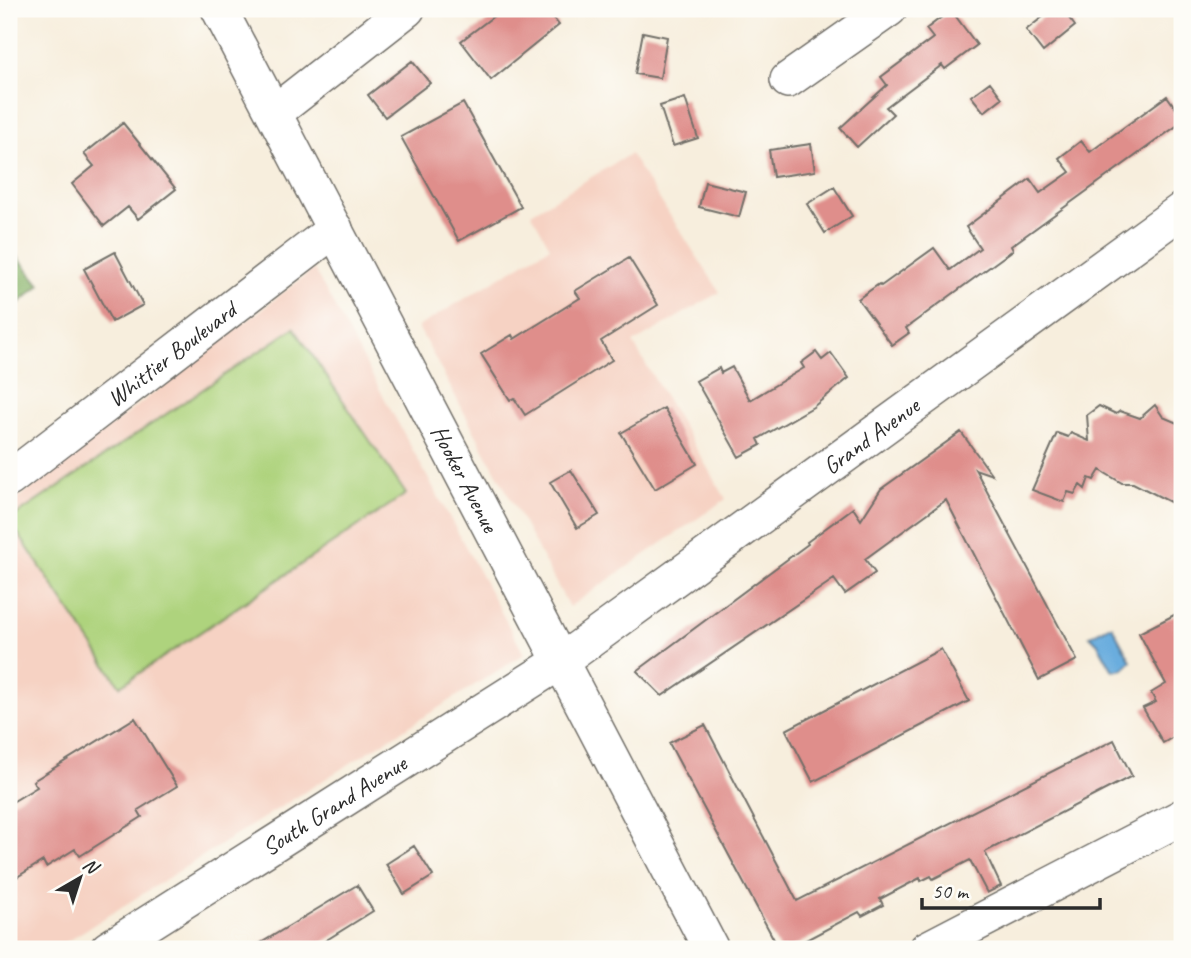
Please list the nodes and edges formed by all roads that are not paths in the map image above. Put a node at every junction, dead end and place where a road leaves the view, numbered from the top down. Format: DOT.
graph roads {
  1 [pos="219,9"];
  2 [pos="407,9"];
  3 [pos="889,9"];
  4 [pos="788,80"];
  5 [pos="274,113"];
  6 [pos="1182,210"];
  7 [pos="335,229"];
  8 [pos="9,479"];
  9 [pos="560,662"];
  10 [pos="1182,817"];
  11 [pos="108,949"];
  12 [pos="711,949"];
  13 [pos="927,949"];
  1 -- 5 [label="street, Hooker Avenue"];
  2 -- 5 [label="street"];
  3 -- 4 [label="street"];
  5 -- 7 [label="street, Hooker Avenue"];
  6 -- 9 [label="street, Grand Avenue"];
  7 -- 8 [label="street, Whittier Boulevard"];
  7 -- 9 [label="street, Hooker Avenue"];
  9 -- 11 [label="street, South Grand Avenue"];
  9 -- 12 [label="street, Hooker Avenue"];
  10 -- 13 [label="street"];
}
